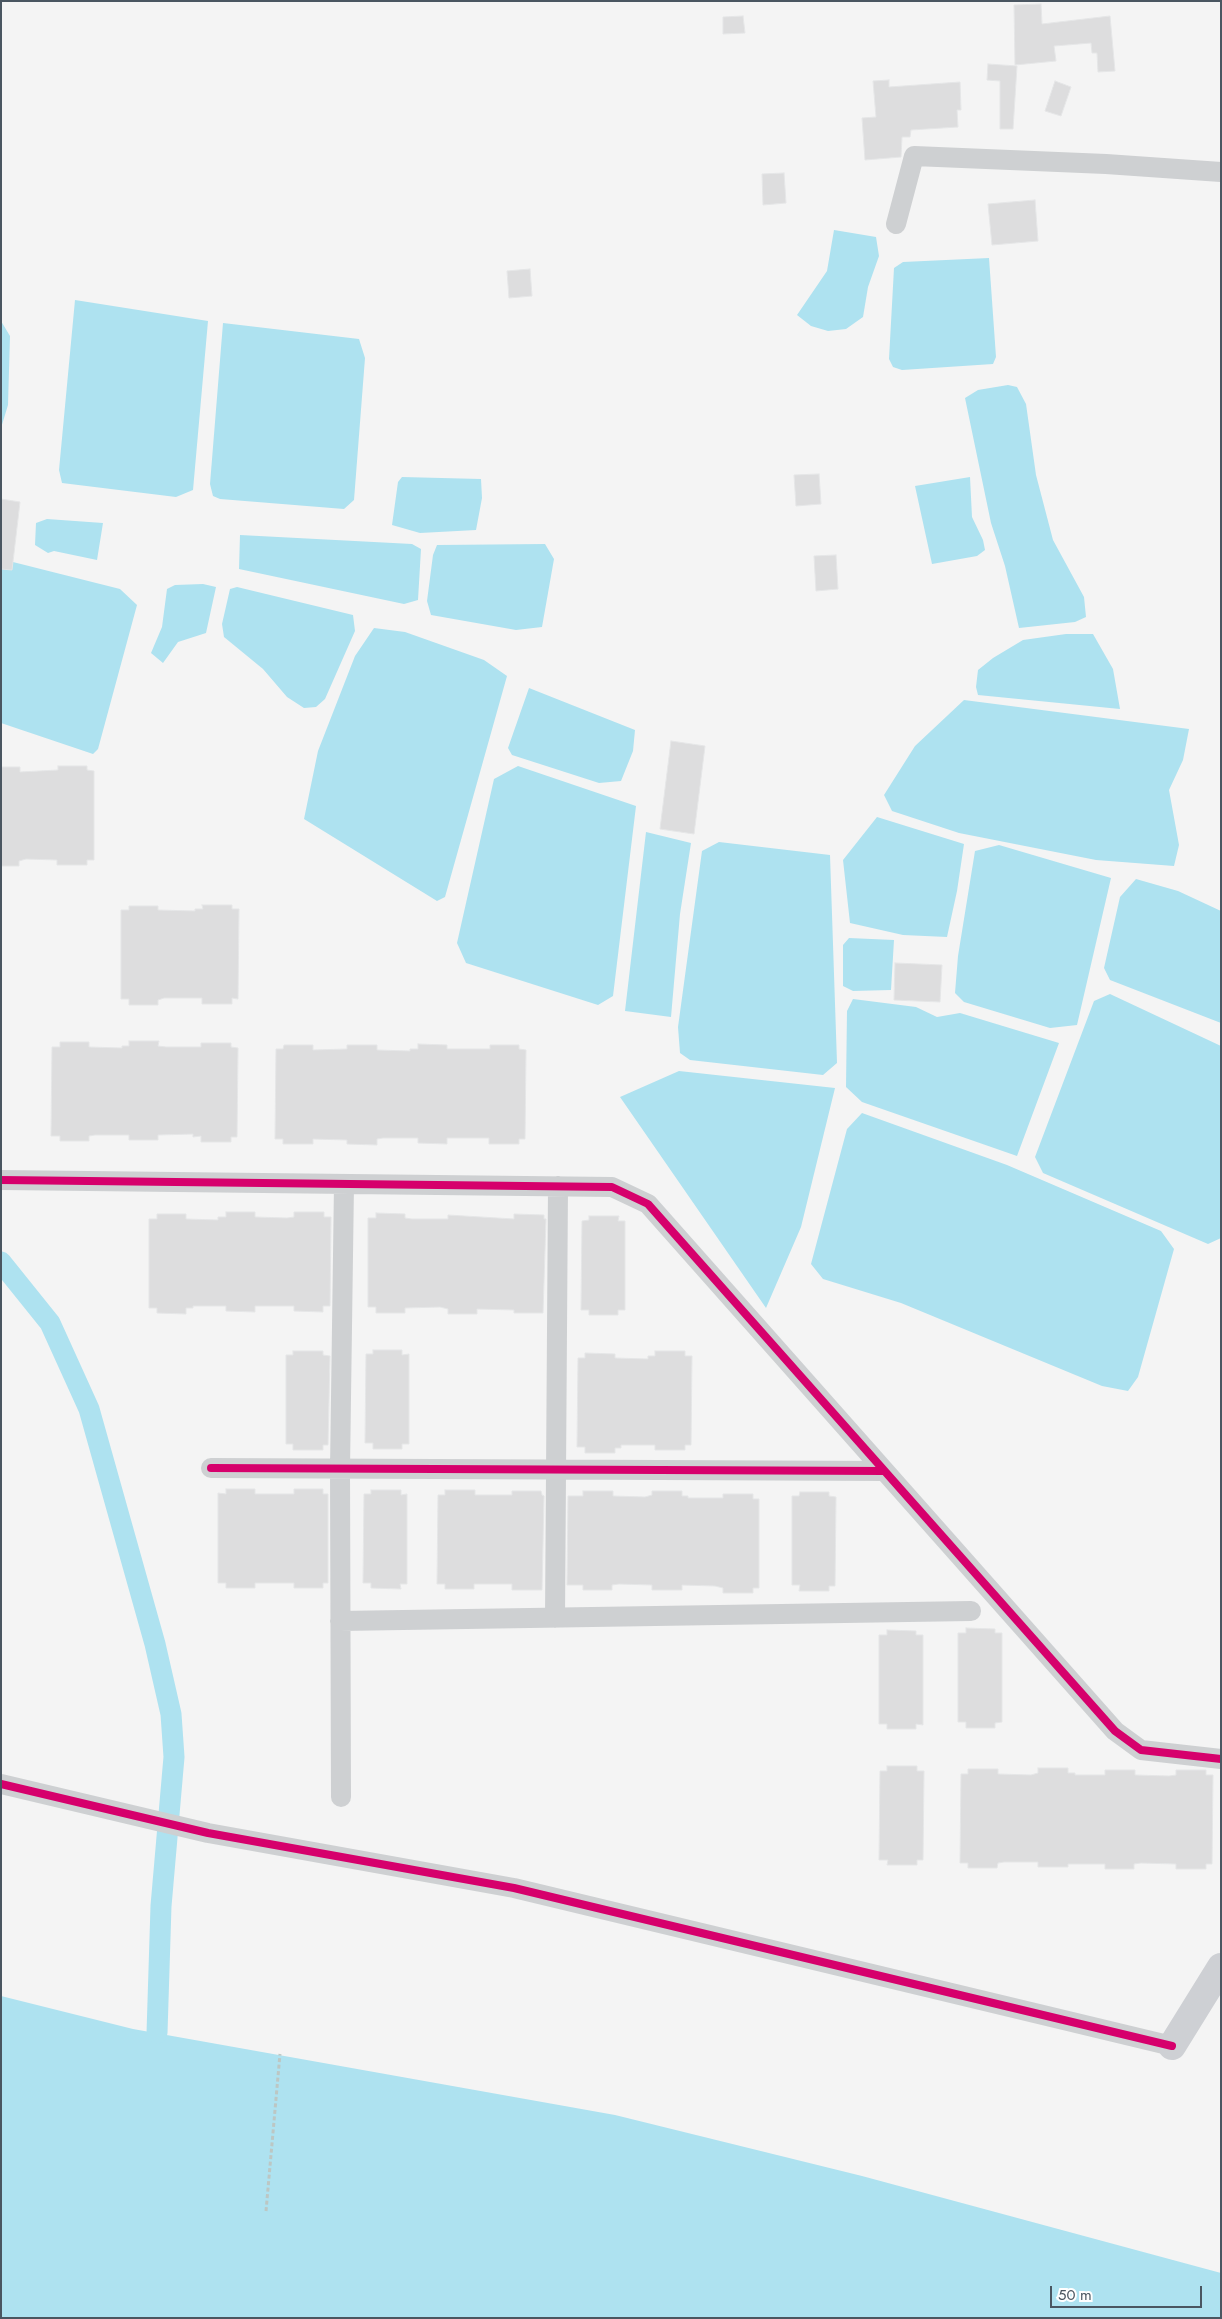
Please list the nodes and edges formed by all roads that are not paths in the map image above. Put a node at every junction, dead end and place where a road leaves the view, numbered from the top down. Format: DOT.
graph roads {
  1 [pos="1221,172"];
  2 [pos="896,224"];
  3 [pos="1,1180"];
  4 [pos="344,1184"];
  5 [pos="558,1186"];
  6 [pos="211,1468"];
  7 [pos="340,1469"];
  8 [pos="555,1470"];
  9 [pos="884,1470"];
  10 [pos="971,1611"];
  11 [pos="555,1618"];
  12 [pos="340,1621"];
  13 [pos="1221,1759"];
  14 [pos="1,1784"];
  15 [pos="341,1797"];
  16 [pos="1221,1966"];
  17 [pos="1172,2046"];
  1 -- 2 [label="street"];
  3 -- 4 [label="street"];
  4 -- 5 [label="street"];
  4 -- 7 [label="street"];
  5 -- 8 [label="street"];
  5 -- 9 [label="street"];
  6 -- 7 [label="street"];
  7 -- 8 [label="street"];
  7 -- 12 [label="street"];
  8 -- 9 [label="street"];
  8 -- 11 [label="street"];
  9 -- 13 [label="street"];
  10 -- 11 [label="street"];
  11 -- 12 [label="street"];
  12 -- 15 [label="street"];
  14 -- 17 [label="street"];
  16 -- 17 [label="main road"];
}
